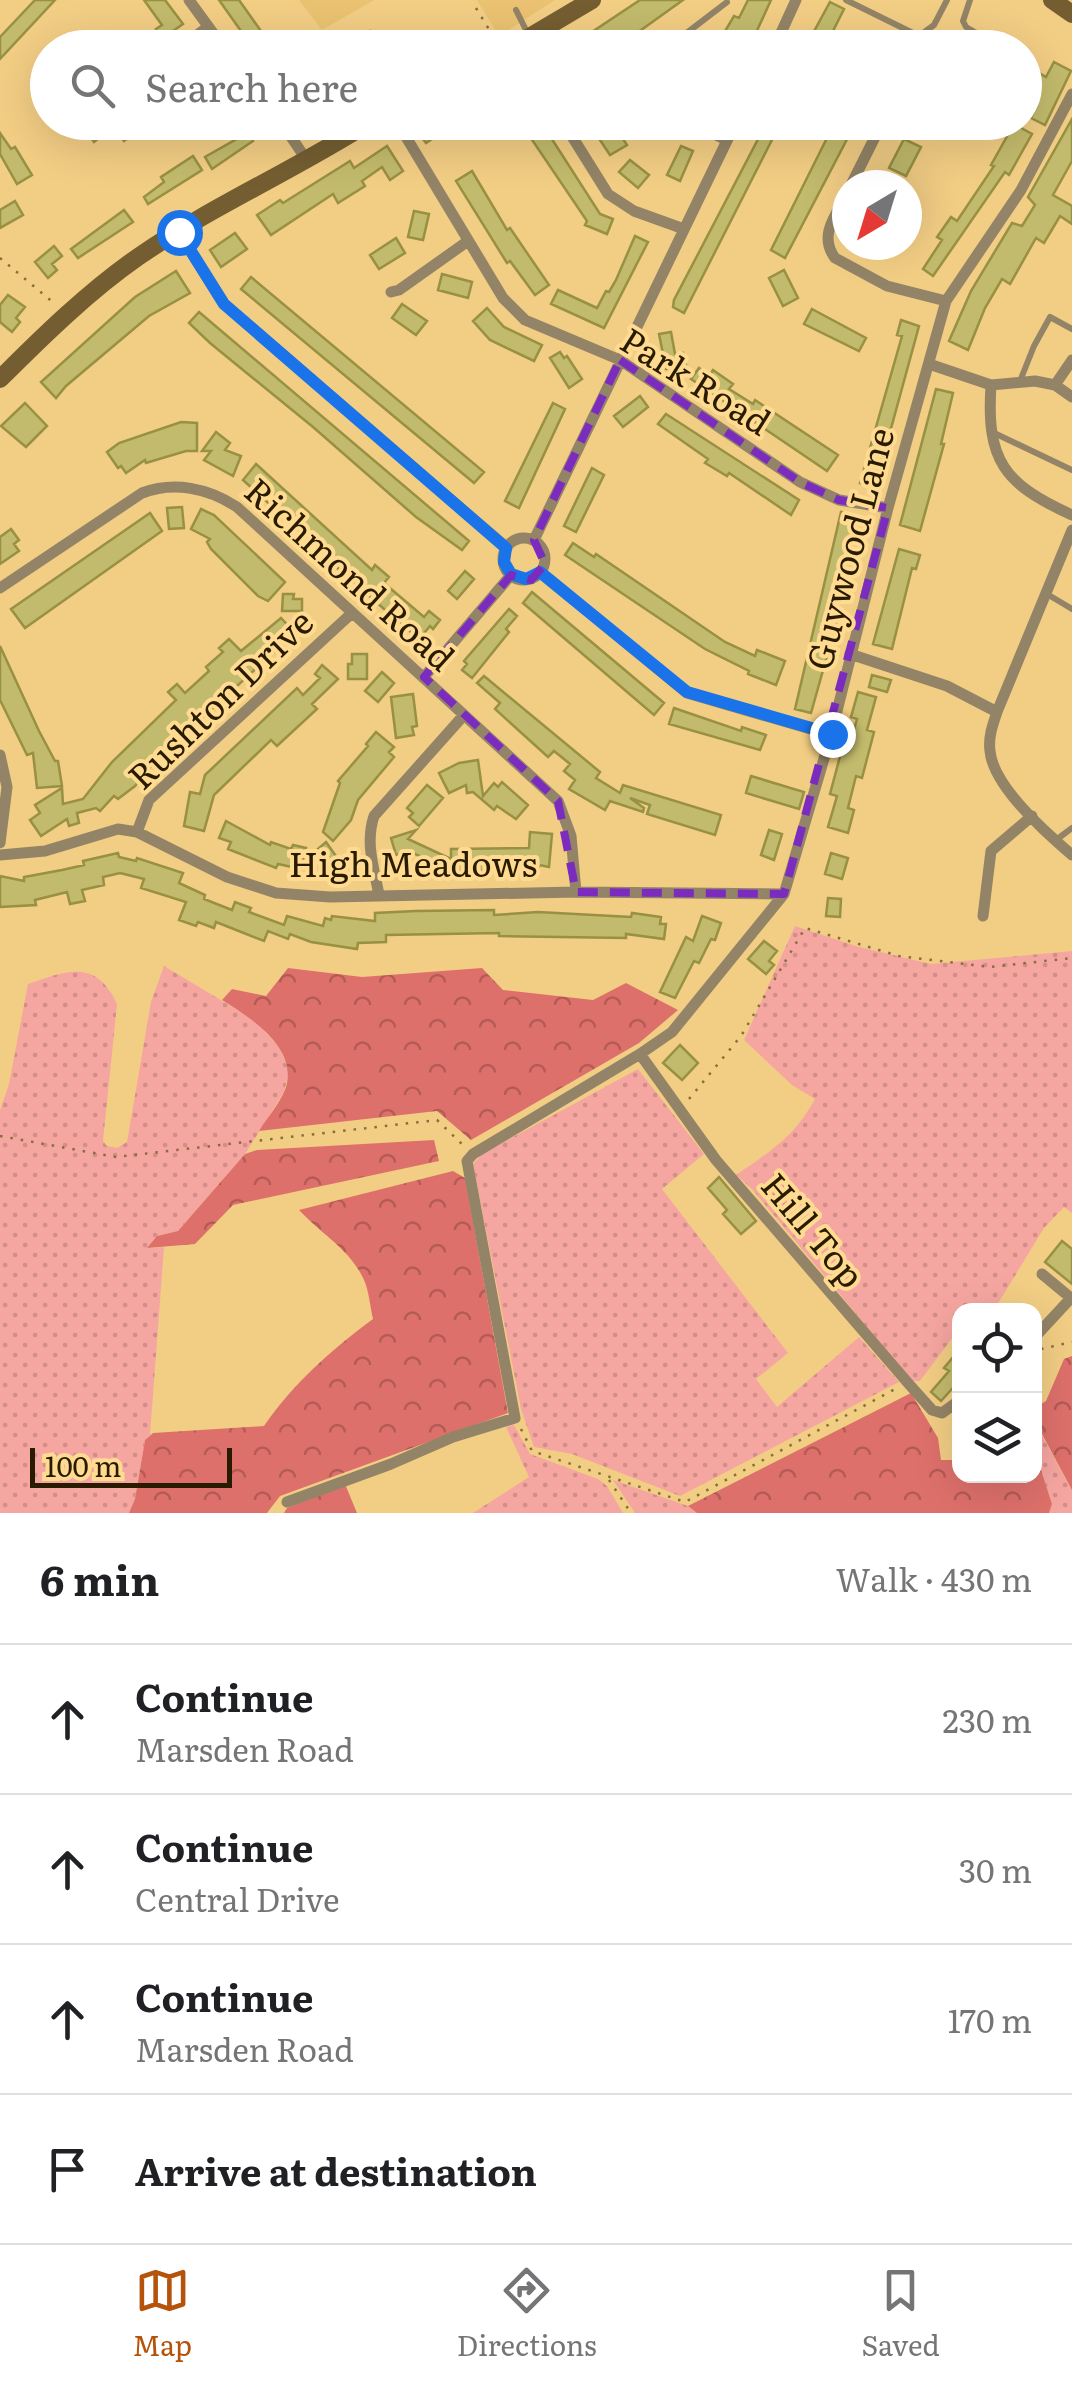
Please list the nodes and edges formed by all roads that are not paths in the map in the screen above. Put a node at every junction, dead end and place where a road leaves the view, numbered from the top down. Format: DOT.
graph roads {
  1 [pos="190,0"];
  2 [pos="592,0"];
  3 [pos="796,0"];
  4 [pos="846,0"];
  5 [pos="946,0"];
  6 [pos="970,0"];
  7 [pos="1052,0"];
  8 [pos="728,2"];
  9 [pos="516,10"];
  10 [pos="1072,14"];
  11 [pos="208,27"];
  12 [pos="204,30"];
  13 [pos="210,30"];
  14 [pos="515,30"];
  15 [pos="540,30"];
  16 [pos="691,30"];
  17 [pos="782,30"];
  18 [pos="907,30"];
  19 [pos="927,30"];
  20 [pos="971,30"];
  21 [pos="1072,94"];
  22 [pos="293,140"];
  23 [pos="342,140"];
  24 [pos="408,140"];
  25 [pos="574,140"];
  26 [pos="722,140"];
  27 [pos="874,140"];
  28 [pos="726,142"];
  29 [pos="308,162"];
  30 [pos="858,170"];
  31 [pos="832,225"];
  32 [pos="684,228"];
  33 [pos="179,232"];
  34 [pos="468,241"];
  35 [pos="832,258"];
  36 [pos="833,260"];
  37 [pos="391,292"];
  38 [pos="946,301"];
  39 [pos="1072,329"];
  40 [pos="620,360"];
  41 [pos="1072,360"];
  42 [pos="929,364"];
  43 [pos="0,379"];
  44 [pos="1020,382"];
  45 [pos="991,385"];
  46 [pos="1055,386"];
  47 [pos="1072,397"];
  48 [pos="990,430"];
  49 [pos="1072,470"];
  50 [pos="1072,499"];
  51 [pos="888,508"];
  52 [pos="1069,513"];
  53 [pos="1072,530"];
  54 [pos="534,540"];
  55 [pos="506,548"];
  56 [pos="540,572"];
  57 [pos="511,574"];
  58 [pos="0,588"];
  59 [pos="1046,594"];
  60 [pos="1072,609"];
  61 [pos="352,613"];
  62 [pos="850,654"];
  63 [pos="424,677"];
  64 [pos="997,712"];
  65 [pos="464,714"];
  66 [pos="832,734"];
  67 [pos="0,756"];
  68 [pos="1032,816"];
  69 [pos="1072,828"];
  70 [pos="137,832"];
  71 [pos="1055,841"];
  72 [pos="0,843"];
  73 [pos="0,854"];
  74 [pos="1072,854"];
  75 [pos="576,892"];
  76 [pos="784,894"];
  77 [pos="380,895"];
  78 [pos="983,916"];
  79 [pos="640,1054"];
  80 [pos="1042,1274"];
  81 [pos="1042,1329"];
  82 [pos="952,1406"];
  83 [pos="287,1502"];
  1 -- 11 [label="street"];
  2 -- 15 [label="street"];
  3 -- 17 [label="street"];
  4 -- 18 [label="lane"];
  5 -- 19 [label="lane"];
  6 -- 20 [label="lane"];
  7 -- 10 [label="street"];
  8 -- 16 [label="lane"];
  9 -- 14 [label="lane"];
  11 -- 12 [label="street"];
  11 -- 13 [label="street"];
  21 -- 38 [label="street, Guywood Lane"];
  22 -- 29 [label="street"];
  23 -- 29 [label="street"];
  24 -- 34 [label="street, Park Road"];
  25 -- 32 [label="street"];
  26 -- 28 [label="lane"];
  27 -- 30 [label="street"];
  28 -- 32 [label="street"];
  29 -- 33 [label="street"];
  31 -- 35 [label="street"];
  32 -- 40 [label="street"];
  33 -- 43 [label="street"];
  33 -- 55 [label="street"];
  34 -- 37 [label="street"];
  34 -- 40 [label="street, Park Road"];
  36 -- 38 [label="street"];
  38 -- 42 [label="street, Guywood Lane"];
  39 -- 44 [label="lane"];
  40 -- 51 [label="street, Park Road"];
  40 -- 54 [label="street"];
  41 -- 46 [label="street"];
  42 -- 45 [label="street"];
  42 -- 51 [label="street, Guywood Lane"];
  44 -- 45 [label="street"];
  44 -- 46 [label="street"];
  45 -- 48 [label="street"];
  46 -- 47 [label="street"];
  48 -- 49 [label="lane"];
  48 -- 52 [label="street"];
  50 -- 52 [label="lane"];
  51 -- 62 [label="street, Guywood Lane"];
  53 -- 59 [label="street"];
  54 -- 55 [label="street"];
  54 -- 56 [label="street"];
  55 -- 57 [label="street"];
  56 -- 57 [label="street"];
  56 -- 66 [label="street"];
  57 -- 63 [label="street"];
  58 -- 61 [label="street, Richmond Road"];
  59 -- 60 [label="lane"];
  59 -- 64 [label="street"];
  61 -- 63 [label="street, Richmond Road"];
  61 -- 70 [label="street, Rushton Drive"];
  62 -- 64 [label="street"];
  62 -- 66 [label="street, Guywood Lane"];
  63 -- 65 [label="street, Richmond Road"];
  64 -- 68 [label="street"];
  65 -- 75 [label="street, Richmond Road"];
  65 -- 77 [label="street"];
  66 -- 76 [label="street, Guywood Lane"];
  67 -- 72 [label="street"];
  68 -- 71 [label="street"];
  68 -- 78 [label="street"];
  69 -- 71 [label="lane"];
  70 -- 73 [label="street"];
  70 -- 77 [label="street, High Meadows"];
  71 -- 74 [label="street"];
  75 -- 76 [label="street, High Meadows"];
  75 -- 77 [label="street, High Meadows"];
  76 -- 79 [label="street, Guywood Lane"];
  79 -- 82 [label="street, Hill Top"];
  79 -- 83 [label="street, Guywood Lane"];
  80 -- 81 [label="street"];
}
